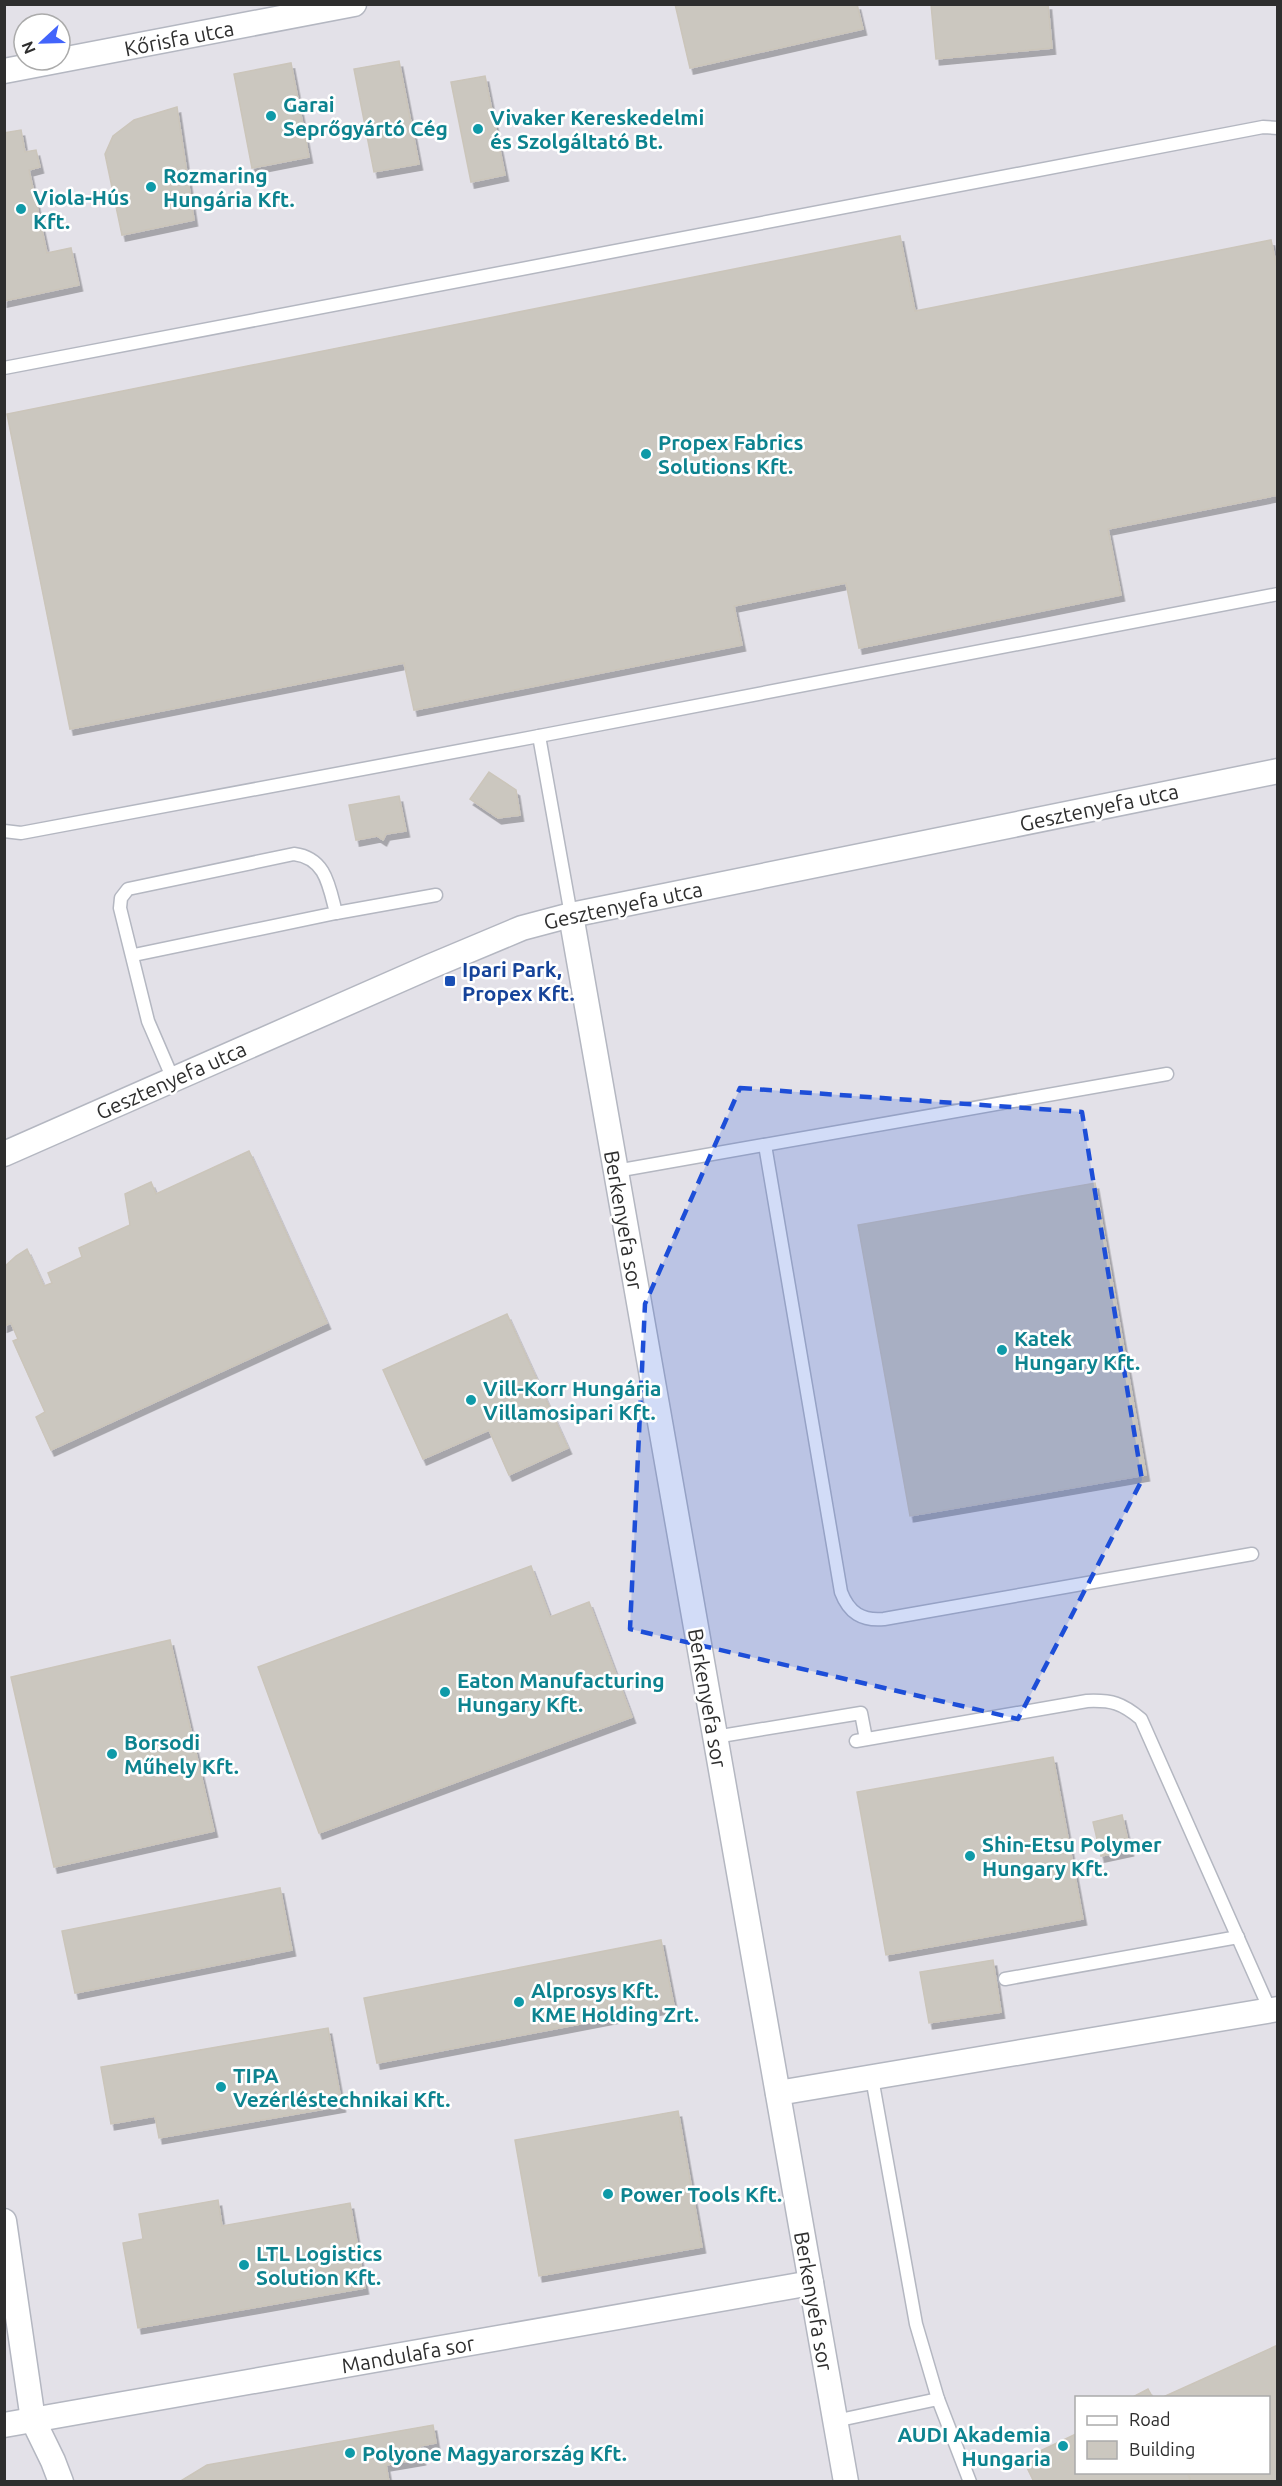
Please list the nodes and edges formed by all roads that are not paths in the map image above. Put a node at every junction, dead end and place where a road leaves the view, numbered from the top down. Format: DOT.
graph roads {
  1 [pos="354,4"];
  2 [pos="4,71"];
  3 [pos="1278,128"];
  4 [pos="4,368"];
  5 [pos="1278,594"];
  6 [pos="539,736"];
  7 [pos="1278,771"];
  8 [pos="4,831"];
  9 [pos="436,895"];
  10 [pos="336,913"];
  11 [pos="571,915"];
  12 [pos="134,955"];
  13 [pos="1167,1074"];
  14 [pos="173,1079"];
  15 [pos="765,1145"];
  16 [pos="4,1154"];
  17 [pos="616,1171"];
  18 [pos="1251,1554"];
  19 [pos="715,1737"];
  20 [pos="1238,1937"];
  21 [pos="1005,1979"];
  22 [pos="1274,2010"];
  23 [pos="872,2078"];
  24 [pos="778,2093"];
  25 [pos="4,2220"];
  26 [pos="811,2283"];
  27 [pos="938,2399"];
  28 [pos="33,2420"];
  29 [pos="835,2421"];
  30 [pos="4,2425"];
  31 [pos="60,2481"];
  32 [pos="846,2481"];
  33 [pos="970,2481"];
  1 -- 2 [label="street, Kőrisfa utca"];
  3 -- 4 [label="lane"];
  5 -- 6 [label="lane"];
  6 -- 8 [label="lane"];
  6 -- 11 [label="lane"];
  7 -- 11 [label="street, Gesztenyefa utca"];
  9 -- 10 [label="lane"];
  10 -- 12 [label="lane"];
  10 -- 12 [label="lane"];
  11 -- 14 [label="street, Gesztenyefa utca"];
  11 -- 17 [label="street, Berkenyefa sor"];
  12 -- 14 [label="lane"];
  13 -- 15 [label="lane"];
  14 -- 16 [label="street, Gesztenyefa utca"];
  15 -- 17 [label="lane"];
  15 -- 18 [label="lane"];
  17 -- 19 [label="street, Berkenyefa sor"];
  19 -- 20 [label="lane"];
  19 -- 24 [label="street, Berkenyefa sor"];
  20 -- 21 [label="lane"];
  20 -- 22 [label="lane"];
  22 -- 23 [label="street"];
  23 -- 24 [label="street"];
  23 -- 27 [label="lane"];
  24 -- 26 [label="street, Berkenyefa sor"];
  25 -- 28 [label="street"];
  26 -- 28 [label="street, Mandulafa sor"];
  26 -- 29 [label="street, Berkenyefa sor"];
  27 -- 29 [label="lane"];
  27 -- 33 [label="lane"];
  28 -- 30 [label="street, Mandulafa sor"];
  28 -- 31 [label="street"];
  29 -- 32 [label="street, Berkenyefa sor"];
}
